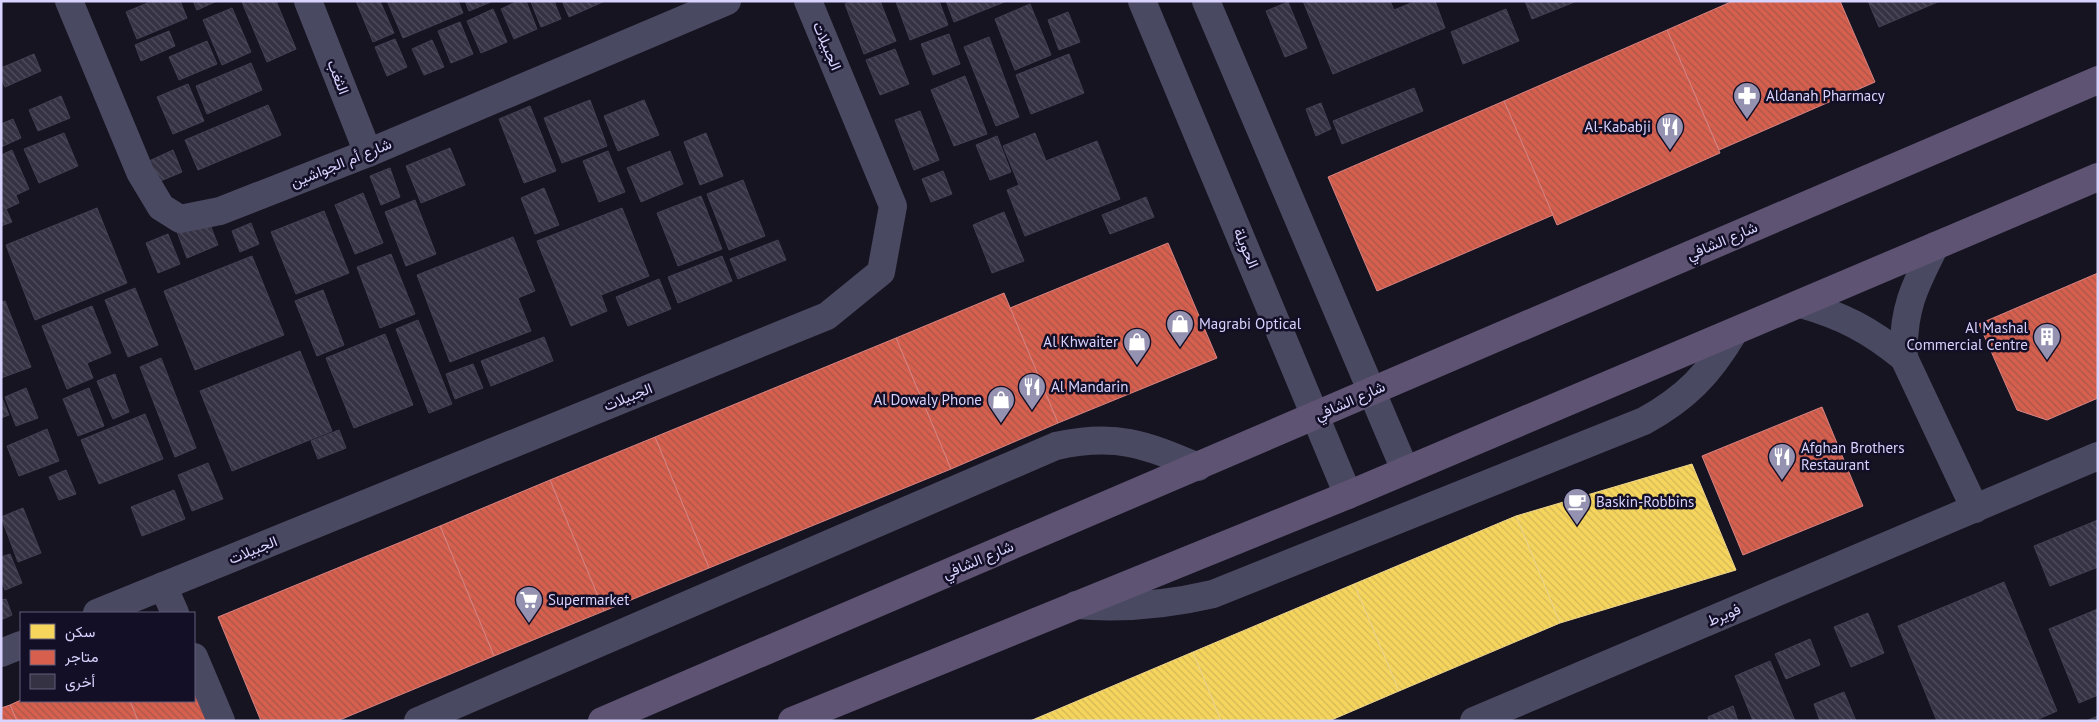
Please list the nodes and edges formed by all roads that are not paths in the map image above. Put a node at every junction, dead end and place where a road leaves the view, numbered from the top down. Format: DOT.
graph roads {
  1 [pos="68,1"];
  2 [pos="308,1"];
  3 [pos="727,1"];
  4 [pos="808,1"];
  5 [pos="1142,1"];
  6 [pos="1206,1"];
  7 [pos="2098,80"];
  8 [pos="368,153"];
  9 [pos="2098,177"];
  10 [pos="1935,246"];
  11 [pos="1801,304"];
  12 [pos="1734,332"];
  13 [pos="1904,358"];
  14 [pos="1372,391"];
  15 [pos="1316,416"];
  16 [pos="2098,456"];
  17 [pos="1198,467"];
  18 [pos="1406,470"];
  19 [pos="1348,495"];
  20 [pos="1975,509"];
  21 [pos="163,586"];
  22 [pos="1076,605"];
  23 [pos="99,612"];
  24 [pos="175,612"];
  25 [pos="20,645"];
  26 [pos="1,653"];
  27 [pos="195,659"];
  28 [pos="1524,711"];
  29 [pos="221,721"];
  30 [pos="418,721"];
  31 [pos="602,721"];
  32 [pos="792,721"];
  33 [pos="1474,721"];
  1 -- 8 [label="street, شارع أم الجواشين"];
  2 -- 8 [label="street, الثغب"];
  3 -- 8 [label="street, شارع أم الجواشين"];
  4 -- 21 [label="street, الجبيلات"];
  5 -- 15 [label="street, الحويلة"];
  6 -- 14 [label="street"];
  7 -- 14 [label="main road, شارع الشافي"];
  9 -- 10 [label="main road"];
  10 -- 11 [label="main road"];
  10 -- 13 [label="street"];
  11 -- 12 [label="main road"];
  11 -- 13 [label="street"];
  12 -- 18 [label="main road"];
  12 -- 22 [label="street"];
  13 -- 20 [label="street"];
  14 -- 15 [label="main road, شارع الشافي"];
  14 -- 18 [label="street"];
  15 -- 17 [label="main road, شارع الشافي"];
  15 -- 19 [label="street, الحويلة"];
  16 -- 20 [label="street, فويرط"];
  17 -- 30 [label="street"];
  17 -- 31 [label="main road, شارع الشافي"];
  18 -- 19 [label="main road"];
  19 -- 22 [label="main road"];
  20 -- 28 [label="street, فويرط"];
  21 -- 23 [label="street, الجبيلات"];
  21 -- 24 [label="street"];
  22 -- 32 [label="main road"];
  25 -- 26 [label="street"];
  27 -- 29 [label="street"];
  28 -- 33 [label="street, فويرط"];
}
